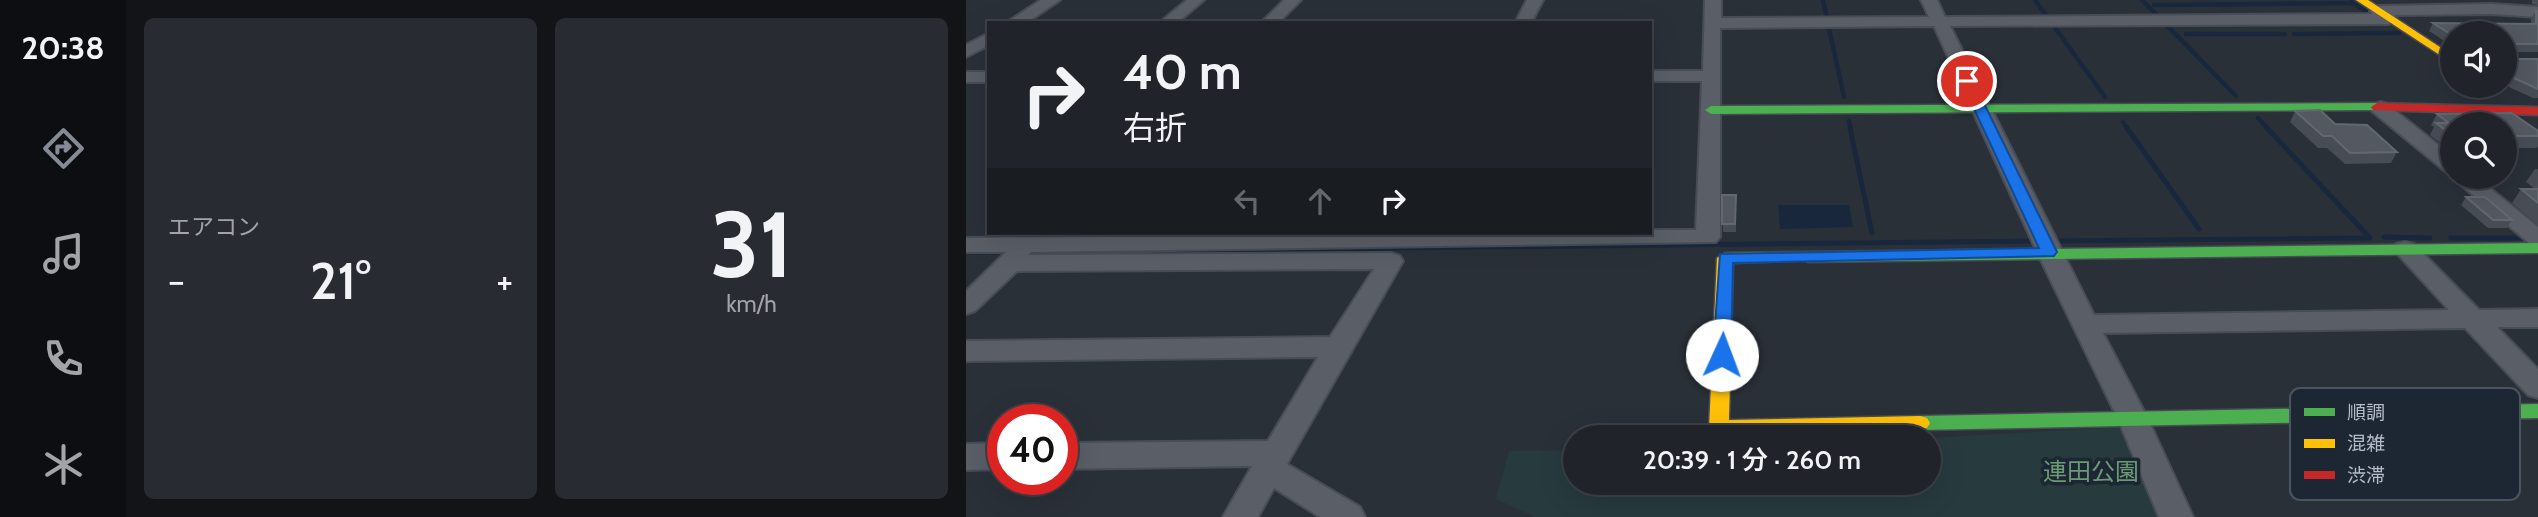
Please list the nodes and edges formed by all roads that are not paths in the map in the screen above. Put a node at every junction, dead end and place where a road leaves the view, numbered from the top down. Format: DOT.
graph roads {
  1 [pos="1052,0"];
  2 [pos="1196,0"];
  3 [pos="1293,0"];
  4 [pos="1535,0"];
  5 [pos="1713,0"];
  6 [pos="1928,0"];
  7 [pos="2361,0"];
  8 [pos="2538,12"];
  9 [pos="2384,15"];
  10 [pos="1017,21"];
  11 [pos="1170,21"];
  12 [pos="1271,21"];
  13 [pos="1524,21"];
  14 [pos="1939,21"];
  15 [pos="1712,23"];
  16 [pos="979,39"];
  17 [pos="966,52"];
  18 [pos="2440,52"];
  19 [pos="1652,76"];
  20 [pos="1711,76"];
  21 [pos="966,77"];
  22 [pos="987,77"];
  23 [pos="2510,98"];
  24 [pos="2380,108"];
  25 [pos="1980,109"];
  26 [pos="1711,110"];
  27 [pos="2535,113"];
  28 [pos="2440,157"];
  29 [pos="2475,189"];
  30 [pos="1410,236"];
  31 [pos="966,244"];
  32 [pos="2045,244"];
  33 [pos="2536,248"];
  34 [pos="1022,249"];
  35 [pos="2405,249"];
  36 [pos="966,305"];
  37 [pos="2538,318"];
  38 [pos="2473,319"];
  39 [pos="2085,324"];
  40 [pos="1338,347"];
  41 [pos="966,351"];
  42 [pos="2538,387"];
  43 [pos="2520,411"];
  44 [pos="2538,411"];
  45 [pos="2290,415"];
  46 [pos="2132,417"];
  47 [pos="987,456"];
  48 [pos="1078,456"];
  49 [pos="966,457"];
  50 [pos="1271,461"];
  51 [pos="1240,517"];
  52 [pos="1348,517"];
  53 [pos="2176,517"];
  1 -- 10 [label="street"];
  2 -- 11 [label="street"];
  3 -- 12 [label="street"];
  4 -- 13 [label="street"];
  5 -- 15 [label="street"];
  6 -- 14 [label="street"];
  7 -- 9 [label="street"];
  8 -- 9 [label="street"];
  9 -- 14 [label="street"];
  9 -- 18 [label="street"];
  14 -- 15 [label="street"];
  14 -- 25 [label="street"];
  15 -- 20 [label="street"];
  16 -- 17 [label="street"];
  19 -- 20 [label="street"];
  20 -- 26 [label="street"];
  21 -- 22 [label="street"];
  23 -- 27 [label="street"];
  24 -- 25 [label="street"];
  24 -- 27 [label="street"];
  24 -- 28 [label="street"];
  25 -- 26 [label="street"];
  25 -- 32 [label="street"];
  26 -- 30 [label="street"];
  29 -- 33 [label="street"];
  30 -- 34 [label="street"];
  31 -- 34 [label="street"];
  32 -- 35 [label="street"];
  32 -- 39 [label="street"];
  32 -- 46 [label="street"];
  33 -- 35 [label="street"];
  34 -- 36 [label="street"];
  34 -- 40 [label="street"];
  35 -- 38 [label="street"];
  37 -- 38 [label="street"];
  38 -- 39 [label="street"];
  38 -- 42 [label="street"];
  39 -- 46 [label="street"];
  40 -- 41 [label="street"];
  40 -- 50 [label="street"];
  43 -- 44 [label="street"];
  45 -- 46 [label="street"];
  46 -- 53 [label="street"];
  47 -- 49 [label="street"];
  48 -- 50 [label="street"];
  50 -- 51 [label="street"];
  50 -- 52 [label="street"];
}
